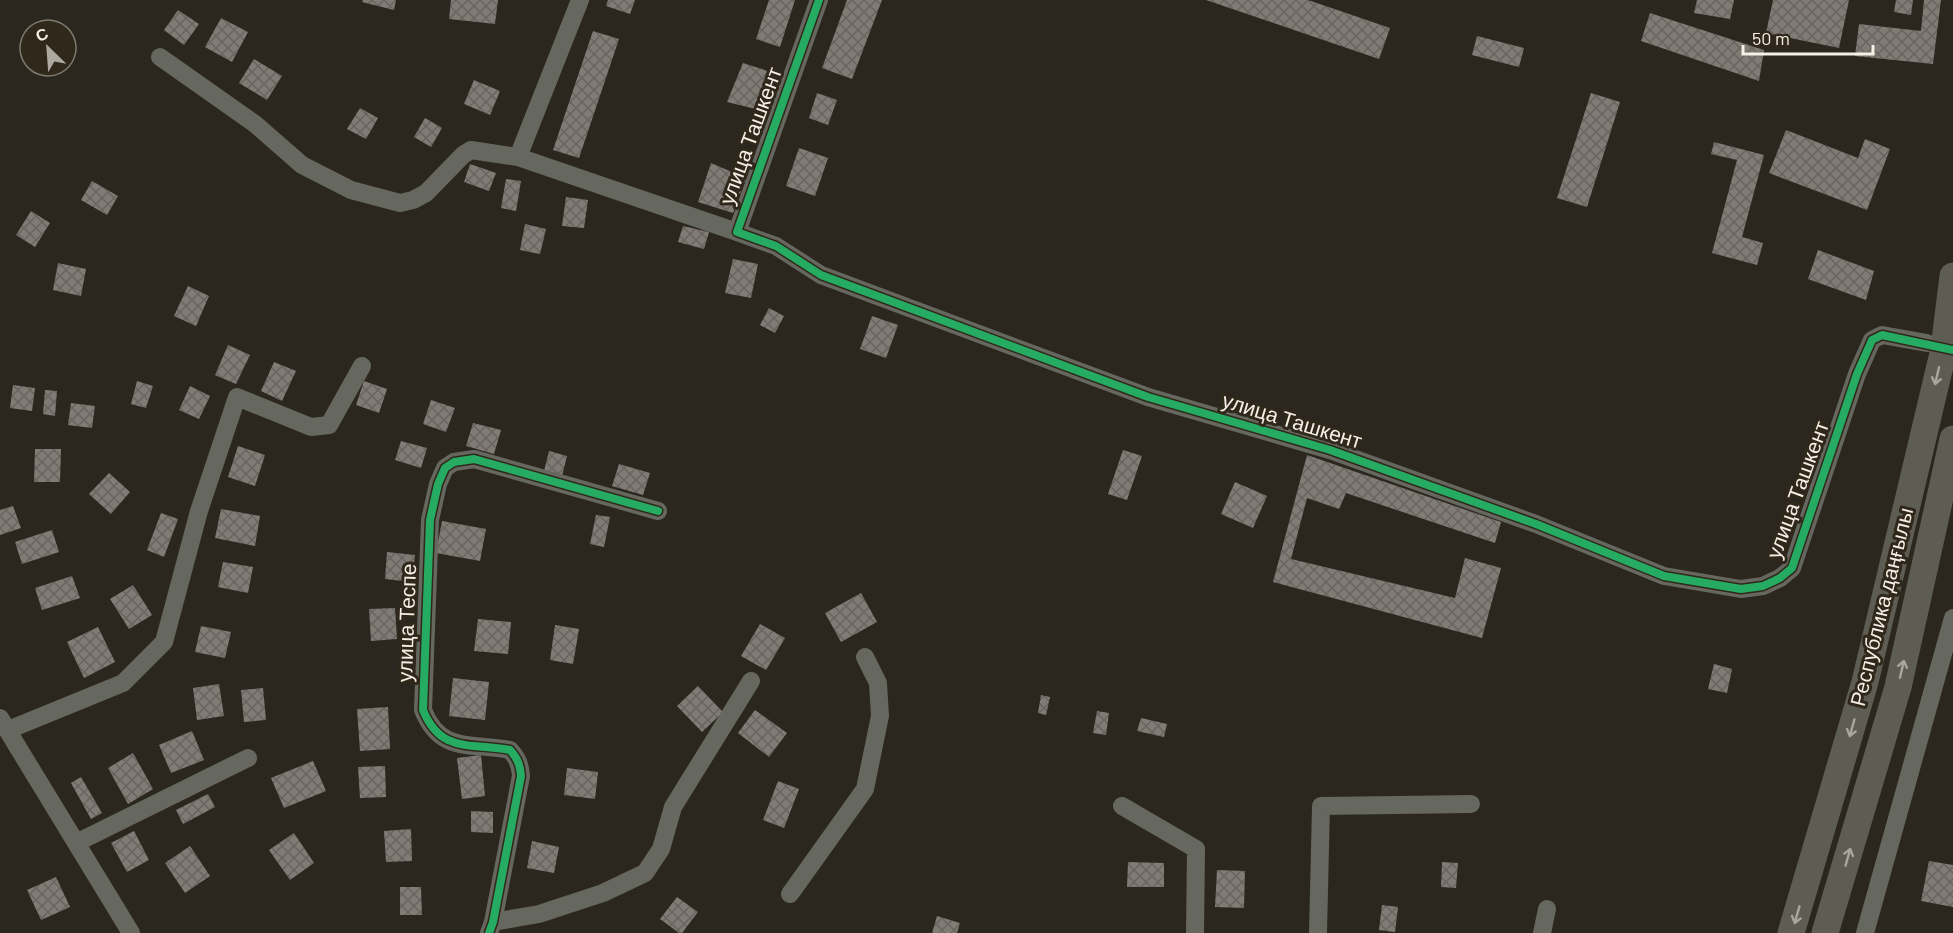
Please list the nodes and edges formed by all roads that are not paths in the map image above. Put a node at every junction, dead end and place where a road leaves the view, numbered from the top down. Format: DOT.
graph roads {
  1 [pos="580,0"];
  2 [pos="819,0"];
  3 [pos="160,57"];
  4 [pos="518,157"];
  5 [pos="736,232"];
  6 [pos="1953,276"];
  7 [pos="1927,343"];
  8 [pos="362,366"];
  9 [pos="1953,439"];
  10 [pos="658,511"];
  11 [pos="1952,626"];
  12 [pos="866,657"];
  13 [pos="751,681"];
  14 [pos="4,724"];
  15 [pos="248,758"];
  16 [pos="1471,804"];
  17 [pos="1122,806"];
  18 [pos="76,843"];
  19 [pos="790,894"];
  20 [pos="1547,909"];
  21 [pos="491,928"];
  22 [pos="130,933"];
  23 [pos="1195,933"];
  24 [pos="1318,933"];
  25 [pos="1542,933"];
  26 [pos="1791,933"];
  27 [pos="1825,933"];
  28 [pos="1865,933"];
  1 -- 4 [label="street"];
  2 -- 5 [label="street, улица Ташкент"];
  3 -- 4 [label="street"];
  4 -- 5 [label="street"];
  5 -- 7 [label="street, улица Ташкент"];
  6 -- 26 [label="main road, Республика даңғылы, one-way"];
  8 -- 14 [label="street"];
  27 -- 9 [label="main road, Республика даңғылы, one-way"];
  10 -- 21 [label="street, улица Теспе"];
  11 -- 28 [label="street"];
  12 -- 19 [label="street"];
  13 -- 21 [label="street, улица Теспе"];
  14 -- 18 [label="street"];
  15 -- 18 [label="street"];
  16 -- 24 [label="street"];
  17 -- 23 [label="street"];
  18 -- 22 [label="street"];
  20 -- 25 [label="street"];
}
